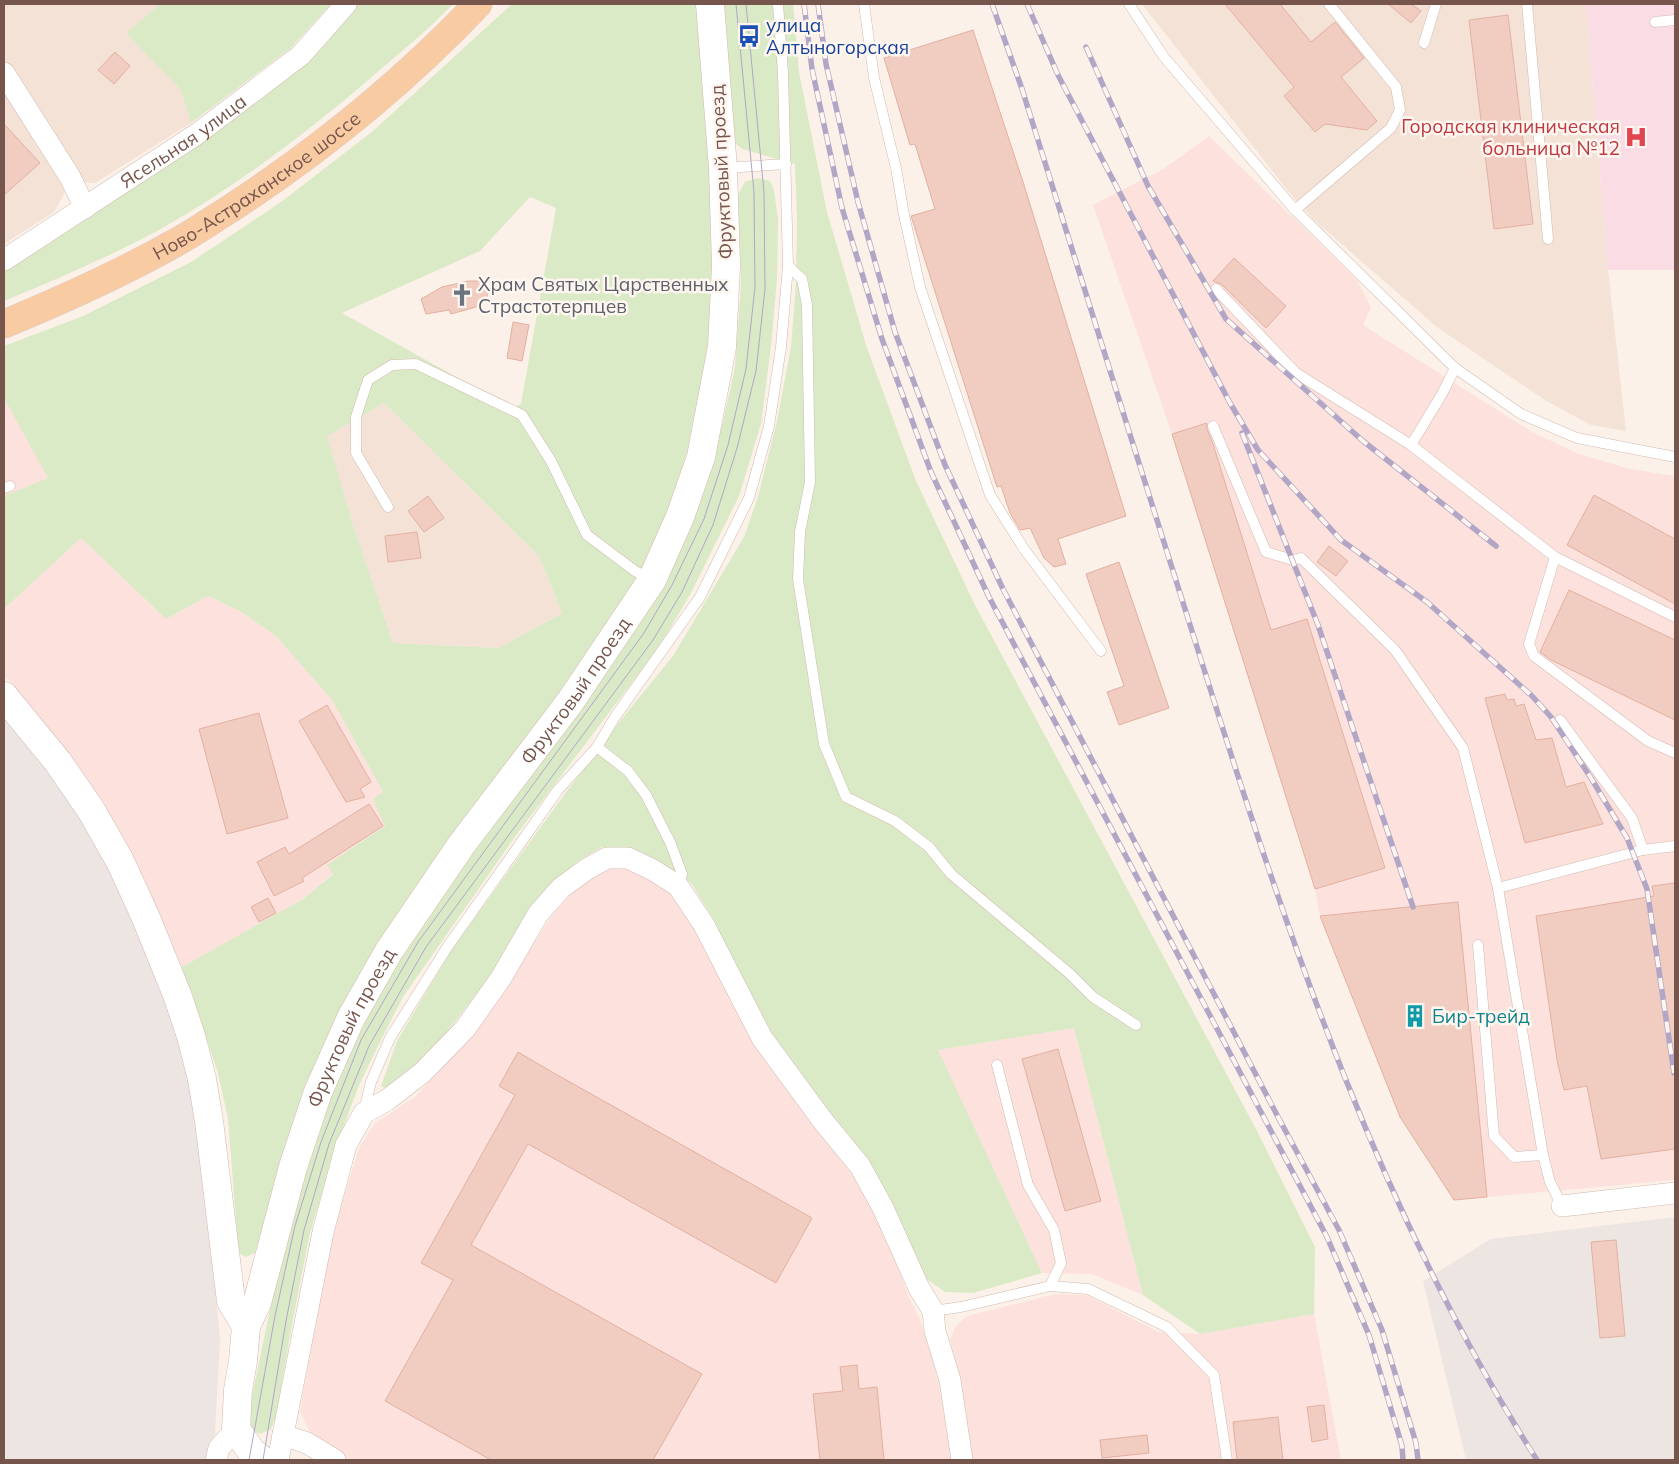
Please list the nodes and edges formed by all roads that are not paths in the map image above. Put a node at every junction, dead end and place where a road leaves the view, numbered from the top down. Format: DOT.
graph roads {
  1 [pos="346,4"];
  2 [pos="478,4"];
  3 [pos="710,4"];
  4 [pos="778,4"];
  5 [pos="864,4"];
  6 [pos="1128,4"];
  7 [pos="1330,4"];
  8 [pos="1436,4"];
  9 [pos="1527,4"];
  10 [pos="1675,20"];
  11 [pos="1655,22"];
  12 [pos="1424,43"];
  13 [pos="4,73"];
  14 [pos="786,164"];
  15 [pos="723,168"];
  16 [pos="85,208"];
  17 [pos="1295,210"];
  18 [pos="1548,239"];
  19 [pos="5,257"];
  20 [pos="788,266"];
  21 [pos="1216,289"];
  22 [pos="4,324"];
  23 [pos="1455,368"];
  24 [pos="1213,426"];
  25 [pos="1411,445"];
  26 [pos="1675,456"];
  27 [pos="388,507"];
  28 [pos="1555,557"];
  29 [pos="652,580"];
  30 [pos="1675,617"];
  31 [pos="1101,651"];
  32 [pos="4,696"];
  33 [pos="1560,720"];
  34 [pos="597,748"];
  35 [pos="1675,753"];
  36 [pos="1675,846"];
  37 [pos="1643,850"];
  38 [pos="678,886"];
  39 [pos="1498,888"];
  40 [pos="1478,945"];
  41 [pos="1136,1025"];
  42 [pos="997,1065"];
  43 [pos="364,1113"];
  44 [pos="1543,1155"];
  45 [pos="1675,1193"];
  46 [pos="1562,1206"];
  47 [pos="1050,1286"];
  48 [pos="933,1311"];
  49 [pos="246,1326"];
  50 [pos="236,1429"];
  51 [pos="283,1435"];
  52 [pos="216,1460"];
  53 [pos="262,1460"];
  54 [pos="278,1460"];
  55 [pos="335,1460"];
  56 [pos="962,1460"];
  57 [pos="1227,1460"];
  1 -- 16 [label="street, Ясельная улица"];
  2 -- 22 [label="main road, Ново-Астраханское шоссе"];
  3 -- 15 [label="street, Фруктовый проезд"];
  4 -- 14 [label="lane"];
  5 -- 31 [label="lane"];
  6 -- 17 [label="lane"];
  7 -- 17 [label="lane"];
  8 -- 12 [label="lane"];
  9 -- 18 [label="lane"];
  10 -- 11 [label="lane"];
  13 -- 16 [label="street"];
  14 -- 15 [label="lane"];
  14 -- 20 [label="lane"];
  15 -- 29 [label="street, Фруктовый проезд"];
  16 -- 19 [label="street, Ясельная улица"];
  17 -- 23 [label="lane"];
  20 -- 34 [label="lane"];
  20 -- 41 [label="lane"];
  21 -- 25 [label="lane"];
  23 -- 25 [label="lane"];
  23 -- 26 [label="lane"];
  24 -- 39 [label="lane"];
  25 -- 28 [label="lane"];
  27 -- 29 [label="lane"];
  28 -- 30 [label="lane"];
  28 -- 35 [label="lane"];
  29 -- 49 [label="street, Фруктовый проезд"];
  32 -- 49 [label="street"];
  33 -- 37 [label="lane"];
  34 -- 38 [label="lane"];
  34 -- 43 [label="lane"];
  36 -- 37 [label="lane"];
  37 -- 39 [label="lane"];
  38 -- 43 [label="street"];
  38 -- 48 [label="street"];
  39 -- 44 [label="lane"];
  40 -- 44 [label="lane"];
  42 -- 47 [label="lane"];
  43 -- 51 [label="street"];
  44 -- 46 [label="lane"];
  45 -- 46 [label="street"];
  47 -- 48 [label="lane"];
  47 -- 57 [label="lane"];
  48 -- 56 [label="street"];
  49 -- 50 [label="street, Фруктовый проезд"];
  50 -- 52 [label="street"];
  50 -- 53 [label="street"];
  51 -- 54 [label="street"];
  51 -- 55 [label="street"];
}
